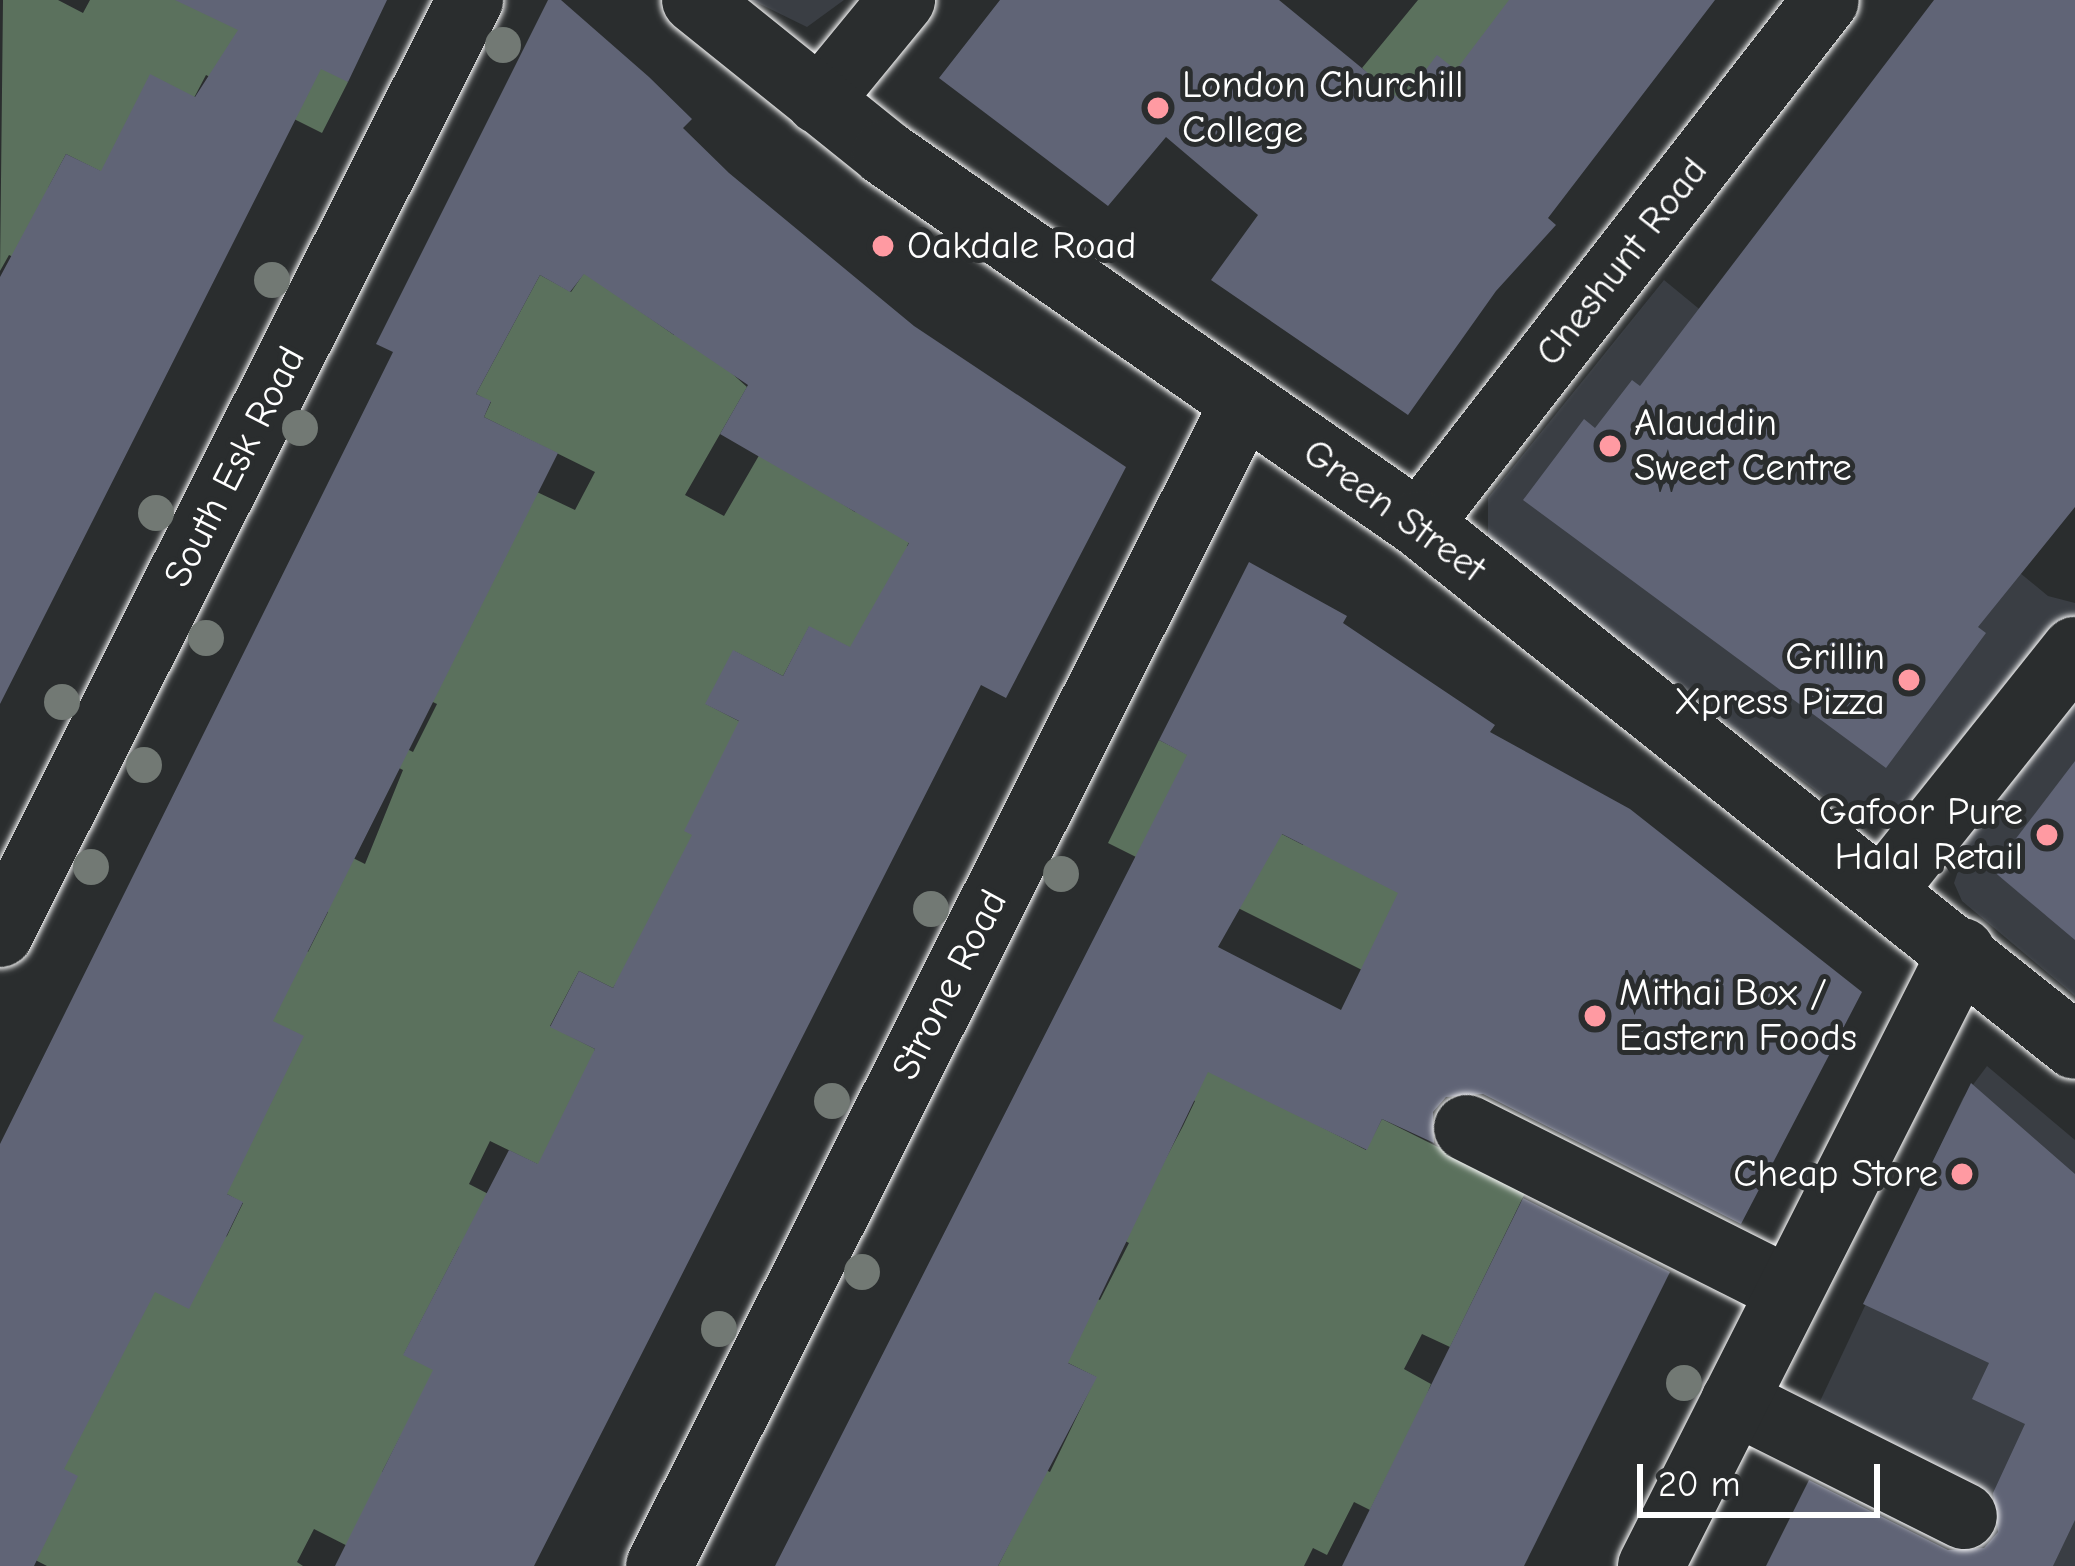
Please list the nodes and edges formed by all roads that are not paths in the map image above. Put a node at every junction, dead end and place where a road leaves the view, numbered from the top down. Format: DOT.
graph roads {
  1 [pos="470,0"];
  2 [pos="695,0"];
  3 [pos="902,0"];
  4 [pos="1826,0"];
  5 [pos="819,100"];
  6 [pos="1243,404"];
  7 [pos="1419,524"];
  8 [pos="2075,650"];
  9 [pos="1884,889"];
  10 [pos="0,934"];
  11 [pos="1962,951"];
  12 [pos="2075,1046"];
  13 [pos="1467,1128"];
  14 [pos="1789,1290"];
  15 [pos="1734,1401"];
  16 [pos="1964,1516"];
  17 [pos="658,1566"];
  18 [pos="1651,1566"];
  1 -- 10 [label="street, South Esk Road"];
  2 -- 5 [label="street, Green Street"];
  3 -- 5 [label="street"];
  4 -- 7 [label="street, Cheshunt Road"];
  5 -- 6 [label="street, Green Street"];
  6 -- 7 [label="street, Green Street"];
  6 -- 17 [label="street, Strone Road"];
  7 -- 9 [label="street, Green Street"];
  8 -- 9 [label="street"];
  9 -- 11 [label="street, Green Street"];
  11 -- 12 [label="street, Green Street"];
  11 -- 14 [label="street"];
  13 -- 14 [label="street"];
  14 -- 15 [label="street"];
  15 -- 16 [label="street"];
  15 -- 18 [label="street"];
}
